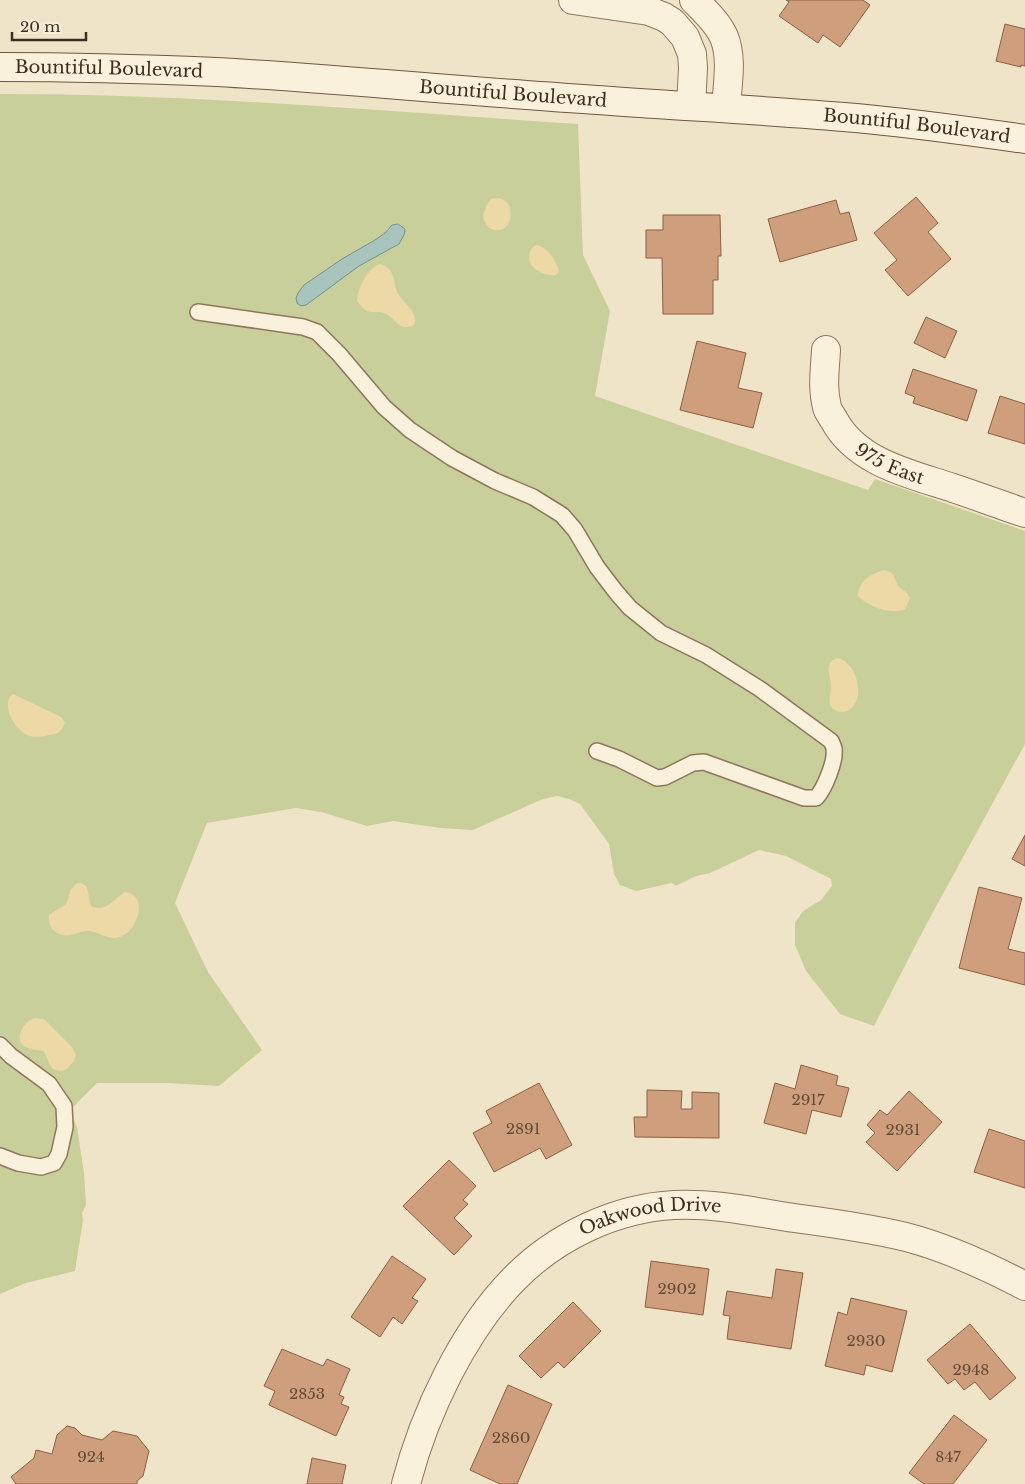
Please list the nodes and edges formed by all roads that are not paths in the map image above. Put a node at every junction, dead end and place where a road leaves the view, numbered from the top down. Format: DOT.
graph roads {
  1 [pos="574,0"];
  2 [pos="694,0"];
  3 [pos="0,67"];
  4 [pos="692,106"];
  5 [pos="726,108"];
  6 [pos="1025,139"];
  7 [pos="198,312"];
  8 [pos="826,350"];
  9 [pos="1025,513"];
  10 [pos="597,751"];
  11 [pos="0,1045"];
  12 [pos="0,1156"];
  13 [pos="1025,1286"];
  14 [pos="406,1484"];
  1 -- 4 [label="street"];
  2 -- 5 [label="street"];
  3 -- 4 [label="street, Bountiful Boulevard"];
  4 -- 5 [label="street, Bountiful Boulevard"];
  5 -- 6 [label="street, Bountiful Boulevard"];
  7 -- 10 [label="lane"];
  8 -- 9 [label="street, 975 East"];
  11 -- 12 [label="lane"];
  13 -- 14 [label="street, Oakwood Drive"];
}
